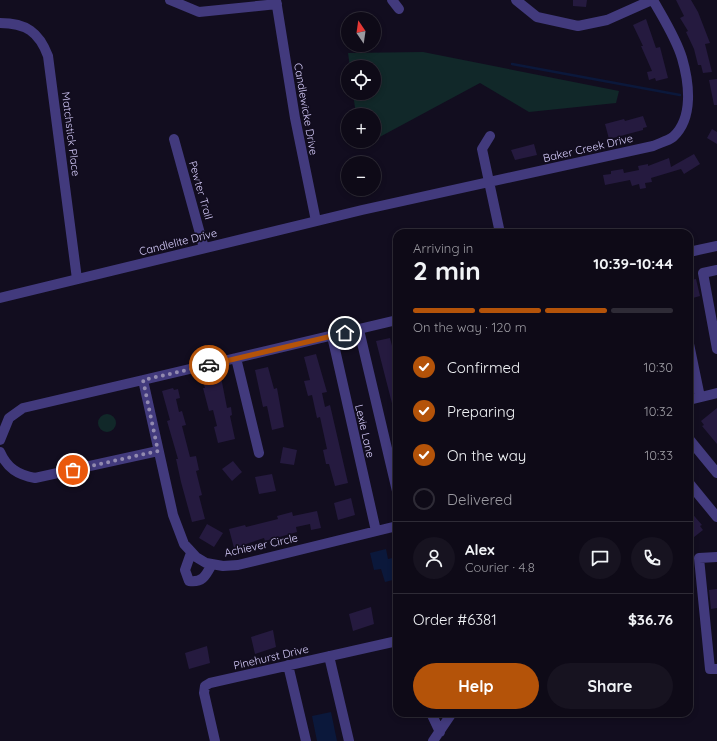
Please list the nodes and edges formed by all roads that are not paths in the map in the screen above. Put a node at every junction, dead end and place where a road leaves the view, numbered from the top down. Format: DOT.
graph roads {
  1 [pos="170,0"];
  2 [pos="392,0"];
  3 [pos="516,0"];
  4 [pos="653,0"];
  5 [pos="277,2"];
  6 [pos="399,8"];
  7 [pos="0,23"];
  8 [pos="490,136"];
  9 [pos="174,139"];
  10 [pos="489,183"];
  11 [pos="362,210"];
  12 [pos="316,221"];
  13 [pos="499,229"];
  14 [pos="717,246"];
  15 [pos="204,248"];
  16 [pos="693,251"];
  17 [pos="717,270"];
  18 [pos="77,279"];
  19 [pos="0,298"];
  20 [pos="393,321"];
  21 [pos="359,330"];
  22 [pos="332,336"];
  23 [pos="717,349"];
  24 [pos="236,358"];
  25 [pos="693,363"];
  26 [pos="143,380"];
  27 [pos="717,393"];
  28 [pos="700,396"];
  29 [pos="693,399"];
  30 [pos="0,440"];
  31 [pos="693,444"];
  32 [pos="158,451"];
  33 [pos="0,452"];
  34 [pos="259,453"];
  35 [pos="717,473"];
  36 [pos="393,474"];
  37 [pos="693,488"];
  38 [pos="717,517"];
  39 [pos="393,527"];
  40 [pos="376,531"];
  41 [pos="191,553"];
  42 [pos="717,557"];
  43 [pos="212,564"];
  44 [pos="393,642"];
  45 [pos="329,656"];
  46 [pos="288,665"];
  47 [pos="717,669"];
  48 [pos="433,717"];
  49 [pos="449,717"];
  50 [pos="440,732"];
  51 [pos="215,741"];
  52 [pos="306,741"];
  53 [pos="349,741"];
  54 [pos="433,741"];
  1 -- 5 [label="street"];
  2 -- 6 [label="street"];
  3 -- 4 [label="street"];
  4 -- 10 [label="street, Baker Creek Drive"];
  5 -- 12 [label="street, Candlewicke Drive"];
  7 -- 18 [label="street, Matchstick Place"];
  8 -- 10 [label="street"];
  9 -- 15 [label="street, Pewter Trail"];
  10 -- 11 [label="street, Baker Creek Drive"];
  10 -- 13 [label="street"];
  11 -- 12 [label="street, Candlelite Drive"];
  12 -- 15 [label="street, Candlelite Drive"];
  14 -- 16 [label="street"];
  15 -- 18 [label="street, Candlelite Drive"];
  17 -- 23 [label="street"];
  18 -- 19 [label="street, Candlelite Drive"];
  20 -- 21 [label="street"];
  21 -- 22 [label="street"];
  21 -- 36 [label="street, Lexie Lane"];
  22 -- 24 [label="street"];
  22 -- 40 [label="street, Lexie Lane"];
  24 -- 26 [label="street"];
  24 -- 34 [label="street"];
  25 -- 28 [label="street"];
  26 -- 30 [label="street"];
  26 -- 32 [label="street, Achiever Circle"];
  27 -- 28 [label="street"];
  28 -- 29 [label="street"];
  31 -- 35 [label="street"];
  32 -- 33 [label="street"];
  32 -- 41 [label="street, Achiever Circle"];
  37 -- 38 [label="street"];
  39 -- 40 [label="street, Achiever Circle"];
  40 -- 43 [label="street, Achiever Circle"];
  41 -- 43 [label="street, Achiever Circle"];
  41 -- 43 [label="street"];
  42 -- 47 [label="street"];
  44 -- 45 [label="street, Pinehurst Drive"];
  45 -- 46 [label="street, Pinehurst Drive"];
  45 -- 53 [label="street"];
  46 -- 51 [label="street, Pinehurst Drive"];
  46 -- 52 [label="street"];
  48 -- 50 [label="street"];
  49 -- 50 [label="street"];
  50 -- 54 [label="street"];
}
